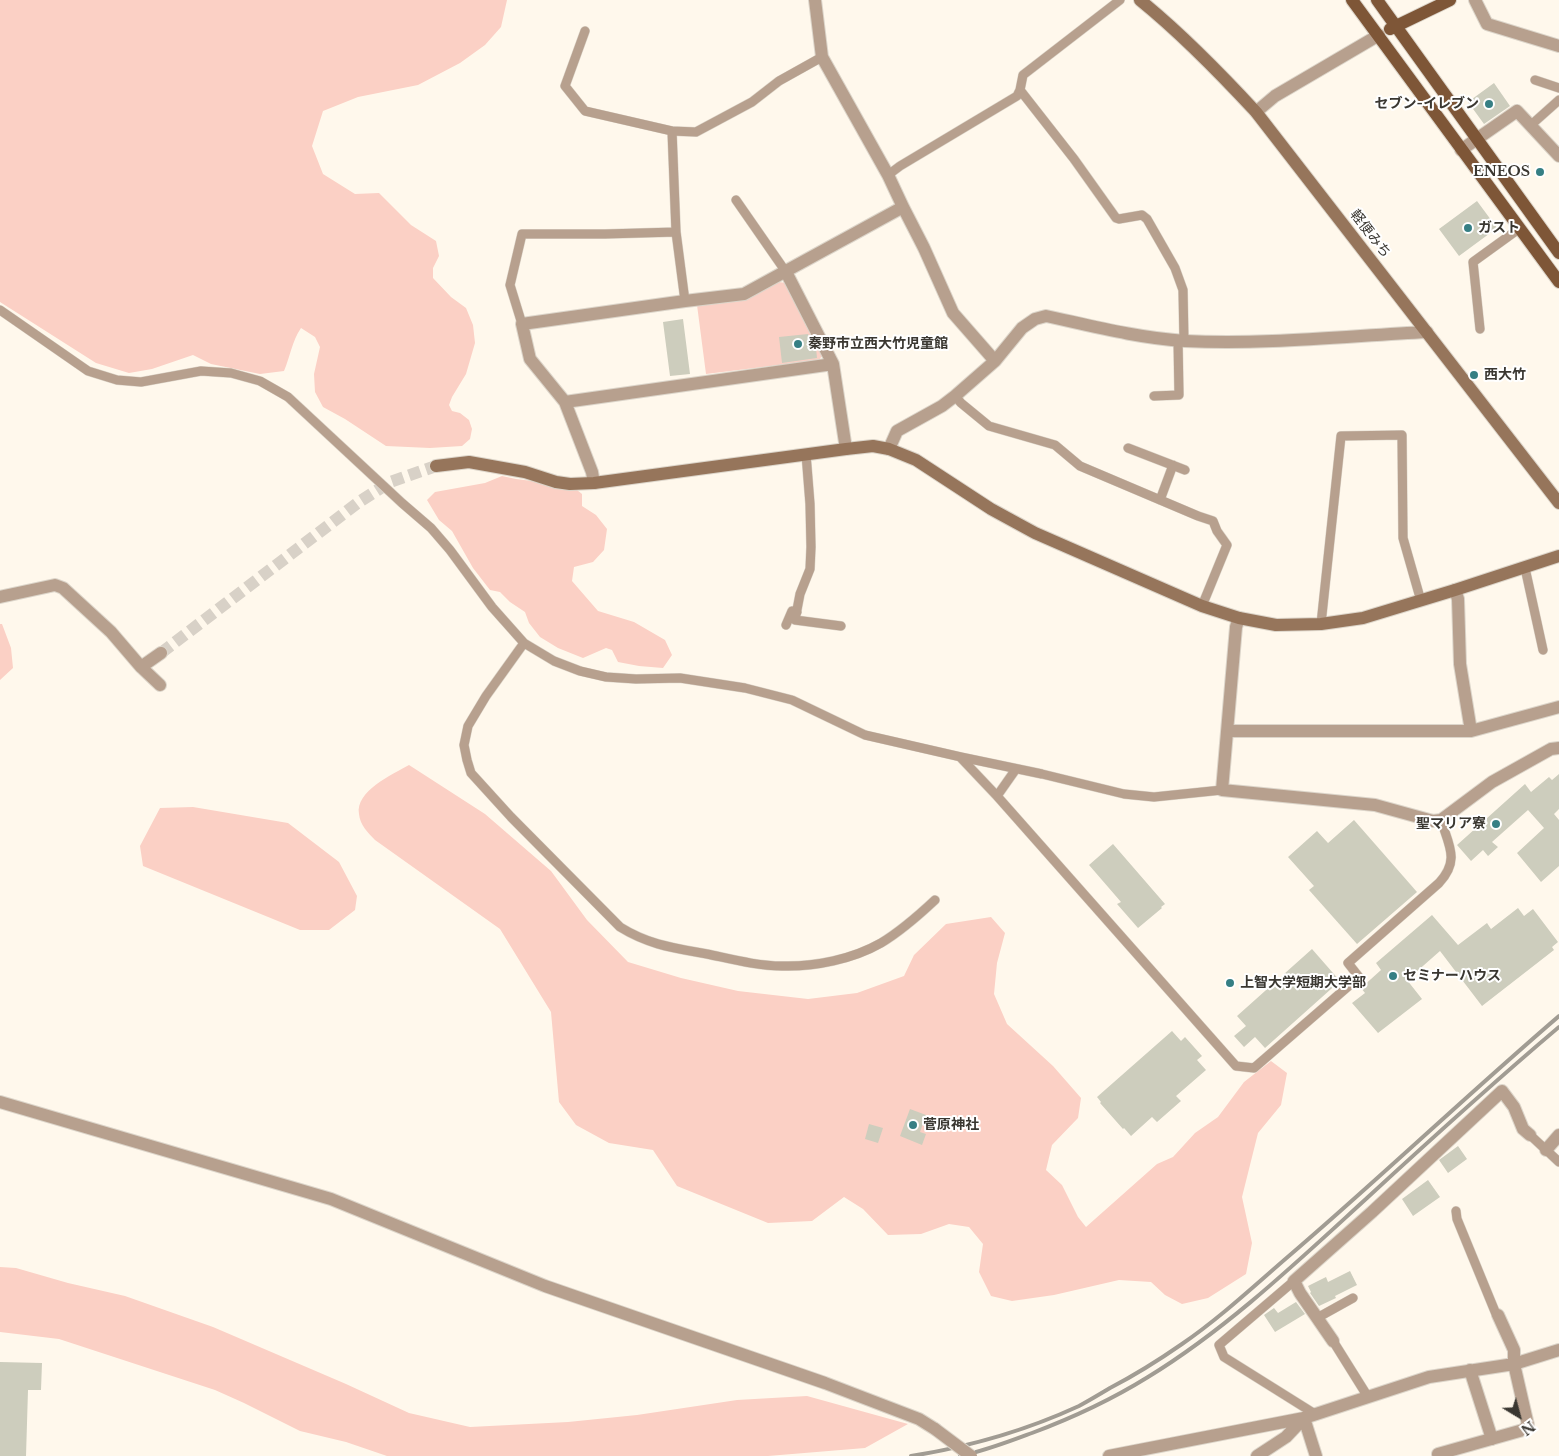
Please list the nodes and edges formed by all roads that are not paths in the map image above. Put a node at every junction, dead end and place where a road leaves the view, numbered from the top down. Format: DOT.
graph roads {
  1 [pos="815,0"];
  2 [pos="1120,0"];
  3 [pos="1140,0"];
  4 [pos="1352,0"];
  5 [pos="1377,0"];
  6 [pos="1450,0"];
  7 [pos="1475,0"];
  8 [pos="1396,27"];
  9 [pos="585,31"];
  10 [pos="1379,35"];
  11 [pos="1559,46"];
  12 [pos="822,57"];
  13 [pos="1535,80"];
  14 [pos="1559,88"];
  15 [pos="1020,90"];
  16 [pos="1559,100"];
  17 [pos="1256,112"];
  18 [pos="1531,125"];
  19 [pos="672,131"];
  20 [pos="1478,138"];
  21 [pos="1461,150"];
  22 [pos="1559,156"];
  23 [pos="888,175"];
  24 [pos="736,200"];
  25 [pos="903,207"];
  26 [pos="1520,228"];
  27 [pos="676,232"];
  28 [pos="1559,253"];
  29 [pos="786,272"];
  30 [pos="1559,282"];
  31 [pos="685,300"];
  32 [pos="0,310"];
  33 [pos="522,324"];
  34 [pos="1480,328"];
  35 [pos="1427,332"];
  36 [pos="1181,340"];
  37 [pos="995,361"];
  38 [pos="832,364"];
  39 [pos="955,396"];
  40 [pos="1154,396"];
  41 [pos="565,402"];
  42 [pos="846,448"];
  43 [pos="1128,448"];
  44 [pos="889,449"];
  45 [pos="806,454"];
  46 [pos="1172,465"];
  47 [pos="436,466"];
  48 [pos="1186,470"];
  49 [pos="594,482"];
  50 [pos="1160,500"];
  51 [pos="1559,503"];
  52 [pos="1559,556"];
  53 [pos="1525,568"];
  54 [pos="1456,590"];
  55 [pos="0,597"];
  56 [pos="1421,601"];
  57 [pos="1202,606"];
  58 [pos="797,612"];
  59 [pos="1239,618"];
  60 [pos="1321,624"];
  61 [pos="786,625"];
  62 [pos="841,626"];
  63 [pos="524,642"];
  64 [pos="1543,650"];
  65 [pos="161,653"];
  66 [pos="141,667"];
  67 [pos="160,685"];
  68 [pos="1559,707"];
  69 [pos="1471,730"];
  70 [pos="1228,731"];
  71 [pos="1559,748"];
  72 [pos="961,757"];
  73 [pos="1016,769"];
  74 [pos="1222,790"];
  75 [pos="997,796"];
  76 [pos="1441,820"];
  77 [pos="935,900"];
  78 [pos="0,1102"];
  79 [pos="1530,1135"];
  80 [pos="1559,1135"];
  81 [pos="1546,1150"];
  82 [pos="1559,1162"];
  83 [pos="1456,1211"];
  84 [pos="1294,1281"];
  85 [pos="1353,1298"];
  86 [pos="1498,1315"];
  87 [pos="1317,1318"];
  88 [pos="1333,1341"];
  89 [pos="1559,1350"];
  90 [pos="1514,1364"];
  91 [pos="1470,1370"];
  92 [pos="1368,1396"];
  93 [pos="1309,1416"];
  94 [pos="1492,1439"];
  95 [pos="1438,1454"];
  96 [pos="971,1456"];
  97 [pos="1109,1456"];
  98 [pos="1257,1456"];
  99 [pos="1316,1456"];
  1 -- 12 [label="street"];
  2 -- 15 [label="lane"];
  3 -- 17 [label="street, 軽便みち"];
  4 -- 10 [label="main road"];
  5 -- 8 [label="main road"];
  6 -- 8 [label="main road"];
  7 -- 11 [label="street"];
  8 -- 10 [label="main road"];
  8 -- 20 [label="main road"];
  9 -- 19 [label="lane"];
  10 -- 17 [label="street"];
  10 -- 21 [label="main road"];
  12 -- 19 [label="lane"];
  12 -- 23 [label="street"];
  13 -- 14 [label="lane"];
  15 -- 23 [label="lane"];
  15 -- 36 [label="lane"];
  16 -- 18 [label="lane"];
  17 -- 35 [label="street, 軽便みち"];
  18 -- 20 [label="street"];
  18 -- 22 [label="street"];
  19 -- 27 [label="lane"];
  20 -- 21 [label="street"];
  20 -- 28 [label="main road"];
  21 -- 26 [label="main road"];
  23 -- 25 [label="street"];
  24 -- 29 [label="lane"];
  25 -- 29 [label="street"];
  25 -- 37 [label="street"];
  26 -- 30 [label="main road"];
  26 -- 34 [label="lane"];
  27 -- 31 [label="lane"];
  27 -- 33 [label="lane"];
  29 -- 31 [label="street"];
  29 -- 38 [label="street"];
  31 -- 33 [label="street"];
  32 -- 63 [label="lane"];
  33 -- 41 [label="street"];
  35 -- 36 [label="street"];
  35 -- 51 [label="street, 軽便みち"];
  36 -- 37 [label="street"];
  36 -- 40 [label="lane"];
  37 -- 39 [label="street"];
  38 -- 41 [label="street"];
  38 -- 42 [label="street"];
  39 -- 44 [label="street"];
  39 -- 50 [label="lane"];
  41 -- 49 [label="street"];
  42 -- 44 [label="street"];
  42 -- 45 [label="street"];
  43 -- 46 [label="lane"];
  44 -- 57 [label="street"];
  45 -- 49 [label="street"];
  45 -- 58 [label="lane"];
  46 -- 48 [label="lane"];
  46 -- 50 [label="lane"];
  47 -- 49 [label="street"];
  50 -- 57 [label="lane"];
  52 -- 53 [label="street"];
  53 -- 54 [label="street"];
  53 -- 64 [label="lane"];
  54 -- 56 [label="street"];
  54 -- 69 [label="street"];
  55 -- 66 [label="street"];
  56 -- 60 [label="street"];
  56 -- 60 [label="lane"];
  57 -- 59 [label="street"];
  58 -- 61 [label="lane"];
  58 -- 62 [label="lane"];
  59 -- 60 [label="street"];
  59 -- 70 [label="street"];
  63 -- 72 [label="lane"];
  63 -- 77 [label="lane"];
  65 -- 66 [label="street"];
  66 -- 67 [label="street"];
  68 -- 69 [label="street"];
  69 -- 70 [label="street"];
  70 -- 74 [label="street"];
  71 -- 76 [label="street"];
  72 -- 73 [label="lane"];
  72 -- 75 [label="lane"];
  73 -- 74 [label="lane"];
  73 -- 75 [label="lane"];
  74 -- 76 [label="street"];
  75 -- 76 [label="lane"];
  78 -- 96 [label="street, bridge"];
  79 -- 81 [label="lane"];
  79 -- 84 [label="street"];
  80 -- 81 [label="street"];
  81 -- 82 [label="lane"];
  83 -- 86 [label="lane"];
  84 -- 87 [label="street"];
  84 -- 93 [label="lane"];
  85 -- 87 [label="lane"];
  86 -- 90 [label="street"];
  87 -- 88 [label="street"];
  88 -- 92 [label="lane"];
  89 -- 90 [label="street"];
  90 -- 91 [label="street"];
  90 -- 94 [label="street"];
  91 -- 92 [label="street"];
  91 -- 94 [label="street"];
  92 -- 93 [label="street"];
  93 -- 97 [label="street"];
  93 -- 98 [label="street"];
  93 -- 99 [label="street"];
  94 -- 95 [label="street"];
}
